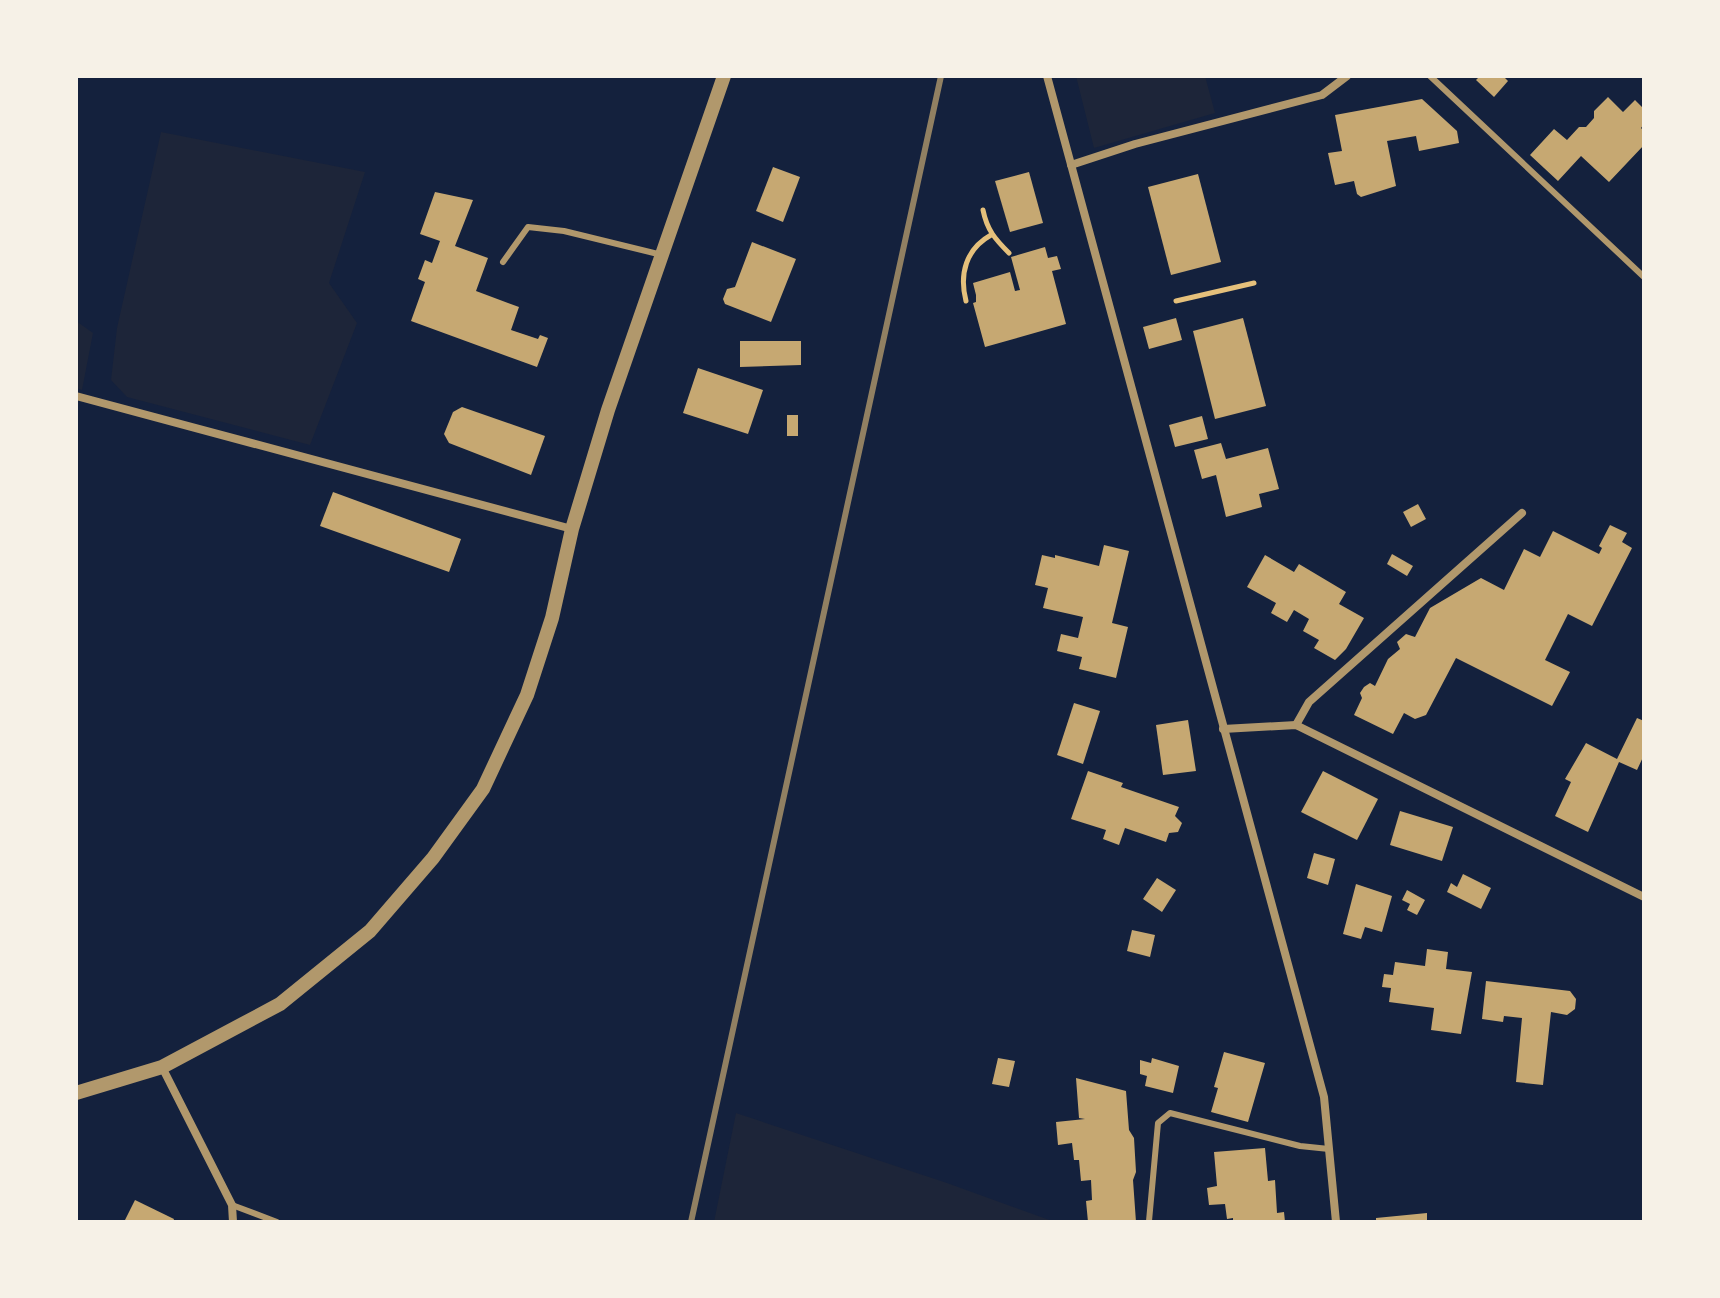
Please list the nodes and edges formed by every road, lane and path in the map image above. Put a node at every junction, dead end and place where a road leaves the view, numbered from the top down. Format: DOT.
graph roads {
  1 [pos="724,76"];
  2 [pos="1047,76"];
  3 [pos="1347,76"];
  4 [pos="1430,76"];
  5 [pos="1071,165"];
  6 [pos="983,210"];
  7 [pos="991,235"];
  8 [pos="1009,253"];
  9 [pos="662,255"];
  10 [pos="503,262"];
  11 [pos="1644,277"];
  12 [pos="1254,283"];
  13 [pos="966,301"];
  14 [pos="1176,301"];
  15 [pos="76,396"];
  16 [pos="1522,513"];
  17 [pos="572,529"];
  18 [pos="1296,725"];
  19 [pos="1223,729"];
  20 [pos="1644,897"];
  21 [pos="162,1067"];
  22 [pos="76,1093"];
  23 [pos="1329,1149"];
  24 [pos="232,1205"];
  25 [pos="1149,1221"];
  26 [pos="233,1222"];
  27 [pos="277,1222"];
  28 [pos="1336,1222"];
  1 -- 9 [label="street"];
  2 -- 5 [label="street"];
  3 -- 5 [label="street"];
  4 -- 11 [label="lane"];
  5 -- 19 [label="street"];
  6 -- 7 [label="path"];
  7 -- 8 [label="path"];
  7 -- 13 [label="path"];
  9 -- 10 [label="lane"];
  9 -- 17 [label="street"];
  12 -- 14 [label="path"];
  15 -- 17 [label="street"];
  16 -- 18 [label="street"];
  17 -- 21 [label="street"];
  18 -- 19 [label="street"];
  18 -- 20 [label="street"];
  19 -- 23 [label="street"];
  21 -- 22 [label="street"];
  21 -- 24 [label="street"];
  23 -- 25 [label="lane"];
  23 -- 28 [label="street"];
  24 -- 26 [label="street"];
  24 -- 27 [label="lane"];
}
